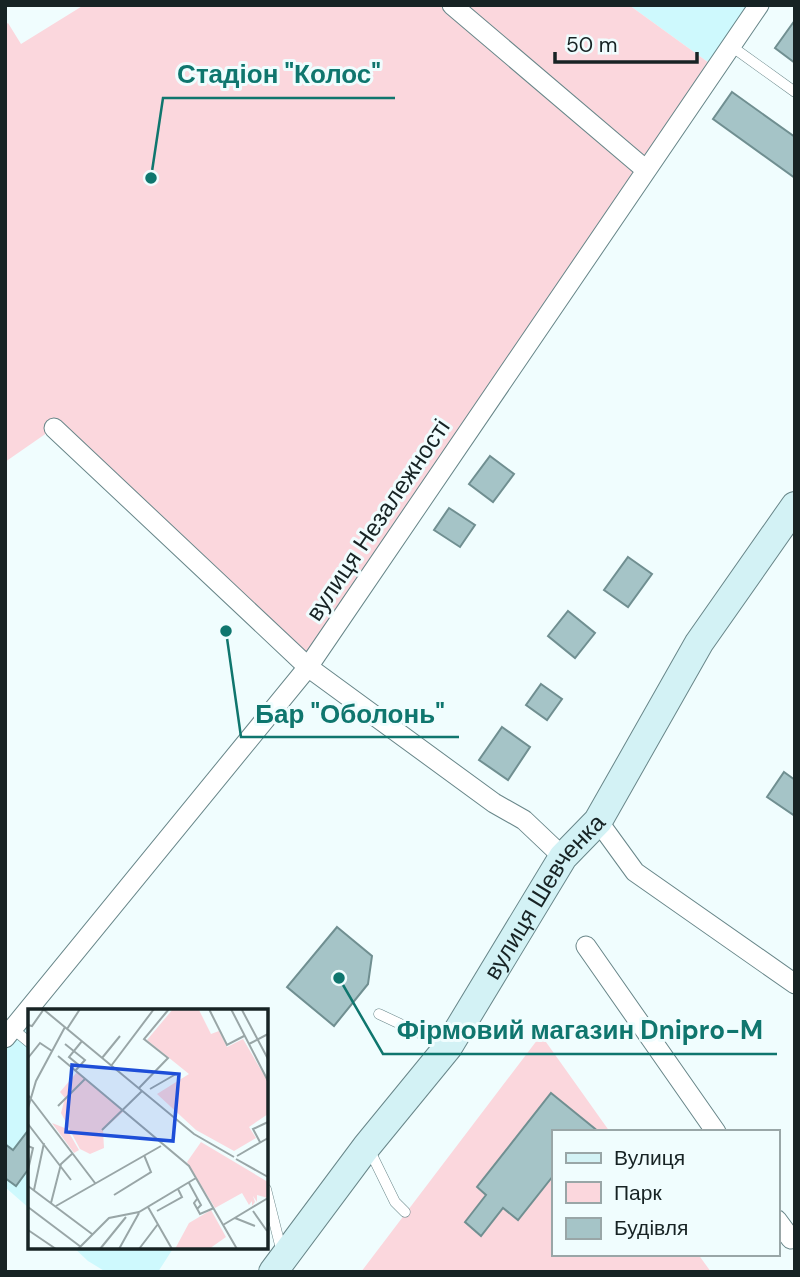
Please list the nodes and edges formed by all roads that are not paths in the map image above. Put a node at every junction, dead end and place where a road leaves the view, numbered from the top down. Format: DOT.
graph roads {
  1 [pos="452,5"];
  2 [pos="759,5"];
  3 [pos="731,46"];
  4 [pos="795,91"];
  5 [pos="646,170"];
  6 [pos="54,428"];
  7 [pos="795,506"];
  8 [pos="308,667"];
  9 [pos="598,821"];
  10 [pos="563,858"];
  11 [pos="586,946"];
  12 [pos="795,984"];
  13 [pos="29,1009"];
  14 [pos="28,1010"];
  15 [pos="379,1014"];
  16 [pos="9,1033"];
  17 [pos="28,1042"];
  18 [pos="448,1047"];
  19 [pos="715,1130"];
  20 [pos="367,1146"];
  21 [pos="268,1202"];
  22 [pos="405,1212"];
  23 [pos="779,1223"];
  24 [pos="791,1239"];
  25 [pos="278,1264"];
  1 -- 5 [label="street"];
  2 -- 3 [label="street, вулиця Незалежності"];
  3 -- 4 [label="lane"];
  3 -- 5 [label="street, вулиця Незалежності"];
  5 -- 8 [label="street, вулиця Незалежності"];
  6 -- 8 [label="street"];
  7 -- 9 [label="main road, вулиця Шевченка"];
  8 -- 10 [label="street"];
  8 -- 13 [label="street, вулиця Незалежності"];
  9 -- 10 [label="main road, вулиця Шевченка"];
  9 -- 12 [label="street"];
  10 -- 18 [label="main road, вулиця Шевченка"];
  11 -- 19 [label="street"];
  14 -- 16 [label="street, вулиця Незалежності"];
  15 -- 18 [label="lane"];
  16 -- 17 [label="lane"];
  18 -- 20 [label="main road, вулиця Шевченка"];
  20 -- 22 [label="lane"];
  20 -- 25 [label="main road, вулиця Шевченка"];
  21 -- 25 [label="lane"];
  23 -- 24 [label="street"];
}
